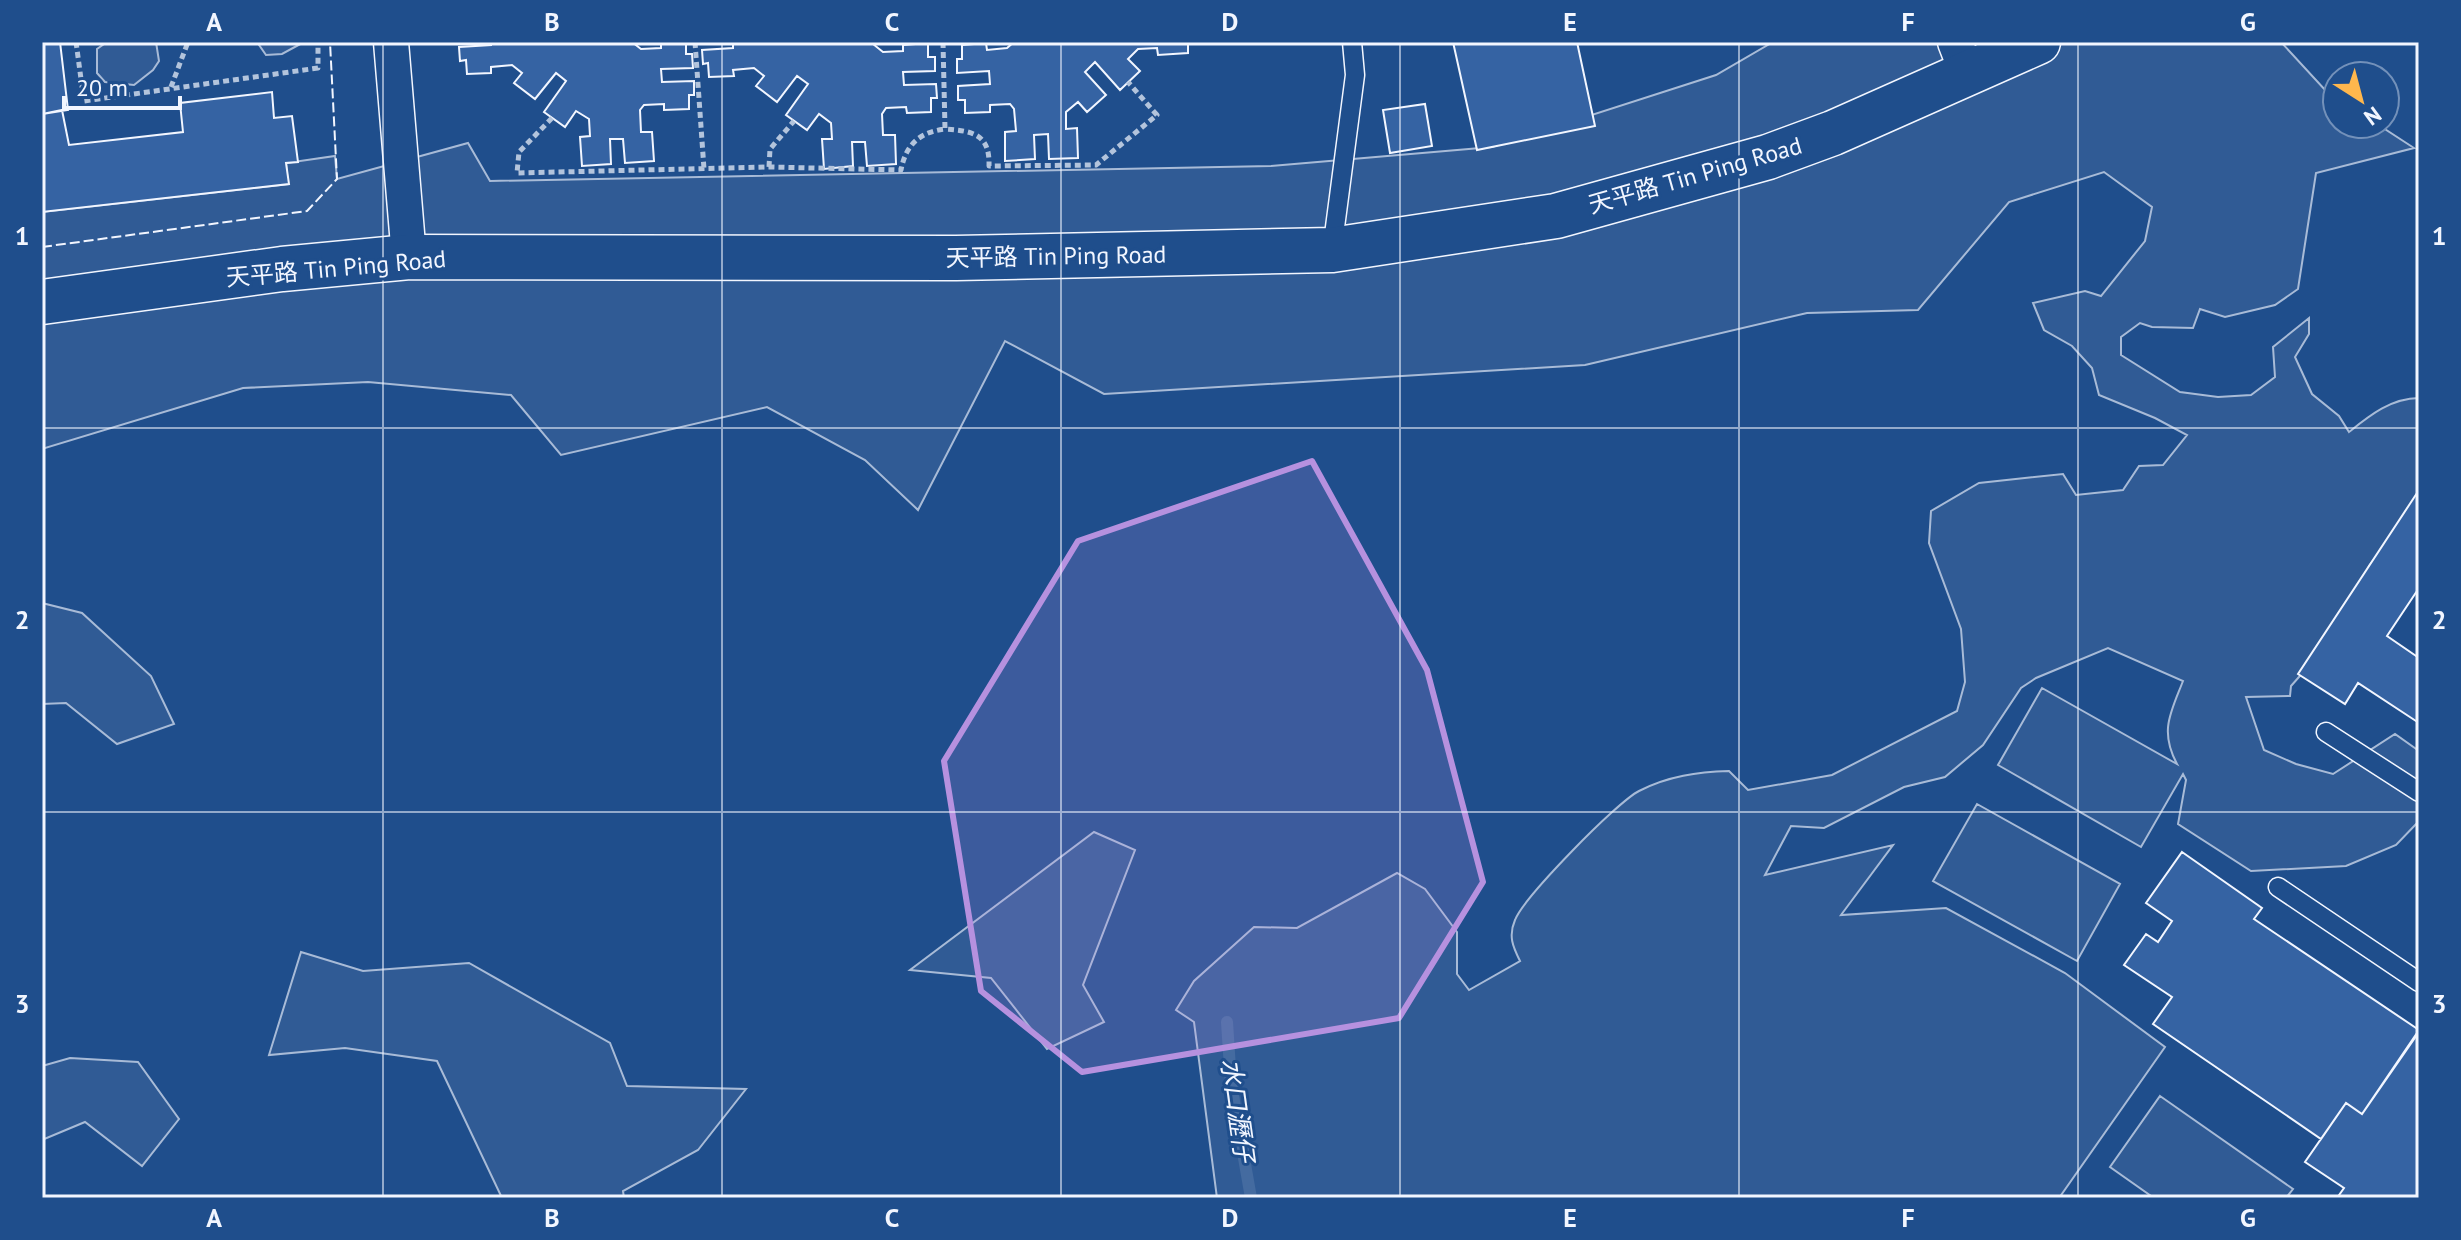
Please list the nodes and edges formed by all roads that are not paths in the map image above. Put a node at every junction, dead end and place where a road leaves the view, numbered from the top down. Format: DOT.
graph roads {
  1 [pos="391,42"];
  2 [pos="1352,42"];
  3 [pos="2038,42"];
  4 [pos="1961,58"];
  5 [pos="1332,250"];
  6 [pos="409,257"];
  7 [pos="42,302"];
  8 [pos="2326,732"];
  9 [pos="2419,792"];
  10 [pos="2278,887"];
  11 [pos="2419,982"];
  1 -- 6 [label="street"];
  2 -- 5 [label="lane"];
  3 -- 4 [label="street, 天平路 Tin Ping Road"];
  4 -- 5 [label="street, 天平路 Tin Ping Road"];
  5 -- 6 [label="street, 天平路 Tin Ping Road"];
  6 -- 7 [label="street, 天平路 Tin Ping Road"];
  8 -- 9 [label="lane"];
  10 -- 11 [label="lane"];
}
